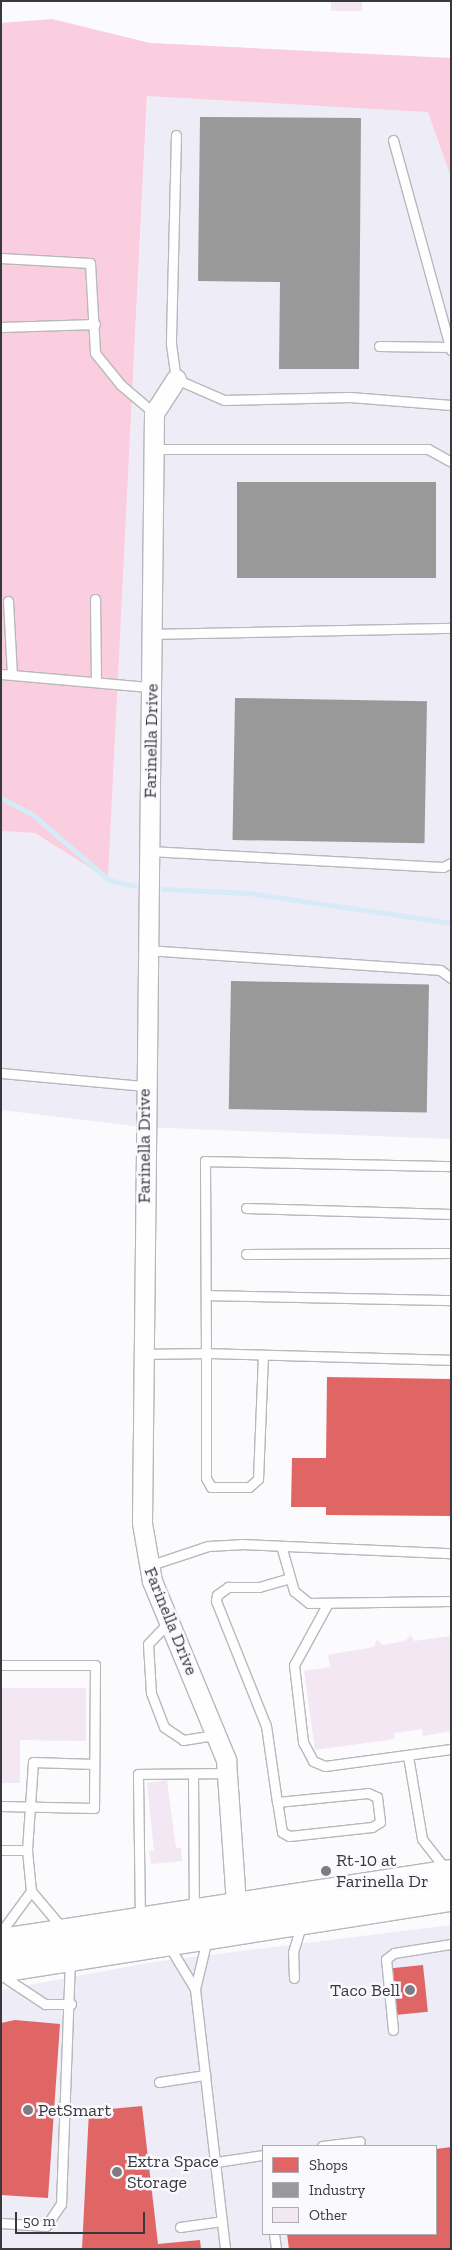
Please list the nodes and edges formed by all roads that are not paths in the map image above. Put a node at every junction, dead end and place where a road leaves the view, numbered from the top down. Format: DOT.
graph roads {
  1 [pos="176,135"];
  2 [pos="393,140"];
  3 [pos="1,258"];
  4 [pos="94,324"];
  5 [pos="1,326"];
  6 [pos="379,346"];
  7 [pos="450,349"];
  8 [pos="176,379"];
  9 [pos="451,405"];
  10 [pos="154,413"];
  11 [pos="153,449"];
  12 [pos="451,462"];
  13 [pos="96,599"];
  14 [pos="8,601"];
  15 [pos="451,628"];
  16 [pos="154,634"];
  17 [pos="1,674"];
  18 [pos="12,674"];
  19 [pos="96,682"];
  20 [pos="151,687"];
  21 [pos="149,851"];
  22 [pos="451,863"];
  23 [pos="146,950"];
  24 [pos="451,978"];
  25 [pos="1,1073"];
  26 [pos="143,1086"];
  27 [pos="451,1166"];
  28 [pos="246,1208"];
  29 [pos="451,1214"];
  30 [pos="451,1253"];
  31 [pos="246,1254"];
  32 [pos="207,1295"];
  33 [pos="451,1300"];
  34 [pos="206,1353"];
  35 [pos="144,1354"];
  36 [pos="263,1355"];
  37 [pos="451,1360"];
  38 [pos="282,1548"];
  39 [pos="451,1553"];
  40 [pos="148,1566"];
  41 [pos="290,1578"];
  42 [pos="451,1601"];
  43 [pos="328,1603"];
  44 [pos="170,1622"];
  45 [pos="1,1665"];
  46 [pos="219,1734"];
  47 [pos="451,1749"];
  48 [pos="408,1756"];
  49 [pos="94,1764"];
  50 [pos="227,1773"];
  51 [pos="193,1774"];
  52 [pos="277,1802"];
  53 [pos="1,1806"];
  54 [pos="30,1807"];
  55 [pos="1,1850"];
  56 [pos="27,1850"];
  57 [pos="450,1881"];
  58 [pos="31,1892"];
  59 [pos="236,1904"];
  60 [pos="303,1918"];
  61 [pos="140,1920"];
  62 [pos="201,1922"];
  63 [pos="1,1932"];
  64 [pos="165,1939"];
  65 [pos="1,1943"];
  66 [pos="68,1944"];
  67 [pos="451,1944"];
  68 [pos="1,1968"];
  69 [pos="1,1975"];
  70 [pos="294,1978"];
  71 [pos="195,1990"];
  72 [pos="71,2004"];
  73 [pos="393,2030"];
  74 [pos="205,2075"];
  75 [pos="159,2082"];
  76 [pos="360,2142"];
  77 [pos="332,2145"];
  78 [pos="262,2155"];
  79 [pos="216,2162"];
  80 [pos="222,2221"];
  81 [pos="1,2223"];
  82 [pos="180,2228"];
  83 [pos="274,2235"];
  84 [pos="224,2249"];
  85 [pos="276,2249"];
  1 -- 8 [label="lane"];
  2 -- 7 [label="lane"];
  3 -- 4 [label="lane"];
  4 -- 5 [label="lane"];
  4 -- 10 [label="lane"];
  6 -- 7 [label="lane"];
  8 -- 9 [label="lane"];
  8 -- 10 [label="street"];
  10 -- 11 [label="street, Farinella Drive"];
  11 -- 12 [label="lane"];
  11 -- 16 [label="street, Farinella Drive"];
  13 -- 19 [label="lane"];
  14 -- 18 [label="lane"];
  15 -- 16 [label="lane"];
  16 -- 20 [label="street, Farinella Drive"];
  17 -- 18 [label="lane"];
  18 -- 19 [label="lane"];
  19 -- 20 [label="lane"];
  20 -- 21 [label="street, Farinella Drive"];
  21 -- 22 [label="lane"];
  21 -- 23 [label="street, Farinella Drive"];
  23 -- 24 [label="lane"];
  23 -- 26 [label="street, Farinella Drive"];
  25 -- 26 [label="lane"];
  26 -- 35 [label="street, Farinella Drive"];
  27 -- 32 [label="lane"];
  28 -- 29 [label="lane"];
  30 -- 31 [label="lane"];
  32 -- 33 [label="lane"];
  32 -- 34 [label="lane"];
  34 -- 35 [label="lane"];
  34 -- 36 [label="lane"];
  34 -- 36 [label="lane"];
  35 -- 40 [label="street, Farinella Drive"];
  36 -- 37 [label="lane"];
  38 -- 39 [label="lane"];
  38 -- 40 [label="lane"];
  38 -- 41 [label="lane"];
  40 -- 44 [label="street, Farinella Drive"];
  41 -- 43 [label="lane"];
  41 -- 52 [label="lane"];
  42 -- 43 [label="lane"];
  43 -- 48 [label="lane"];
  44 -- 46 [label="street, Farinella Drive"];
  44 -- 46 [label="lane"];
  45 -- 49 [label="lane"];
  46 -- 50 [label="street, Farinella Drive"];
  47 -- 48 [label="lane"];
  48 -- 57 [label="lane"];
  49 -- 54 [label="lane"];
  49 -- 54 [label="lane"];
  50 -- 51 [label="lane"];
  50 -- 59 [label="street, Farinella Drive"];
  51 -- 61 [label="lane"];
  51 -- 62 [label="lane"];
  52 -- 52 [label="lane"];
  53 -- 54 [label="lane"];
  54 -- 56 [label="lane"];
  55 -- 56 [label="lane"];
  56 -- 58 [label="lane"];
  57 -- 59 [label="main road"];
  57 -- 60 [label="main road"];
  58 -- 63 [label="lane"];
  58 -- 66 [label="lane"];
  59 -- 62 [label="main road"];
  60 -- 62 [label="main road"];
  60 -- 70 [label="lane"];
  61 -- 62 [label="main road"];
  61 -- 66 [label="main road"];
  62 -- 64 [label="main road"];
  62 -- 71 [label="lane"];
  64 -- 66 [label="main road"];
  64 -- 71 [label="lane"];
  65 -- 66 [label="main road"];
  66 -- 68 [label="main road"];
  66 -- 72 [label="lane"];
  67 -- 73 [label="lane"];
  69 -- 72 [label="lane"];
  71 -- 74 [label="lane"];
  72 -- 81 [label="lane"];
  74 -- 75 [label="lane"];
  74 -- 79 [label="lane"];
  76 -- 77 [label="lane"];
  78 -- 79 [label="lane"];
  79 -- 80 [label="lane"];
  80 -- 82 [label="lane"];
  80 -- 84 [label="lane"];
  83 -- 85 [label="lane"];
}
